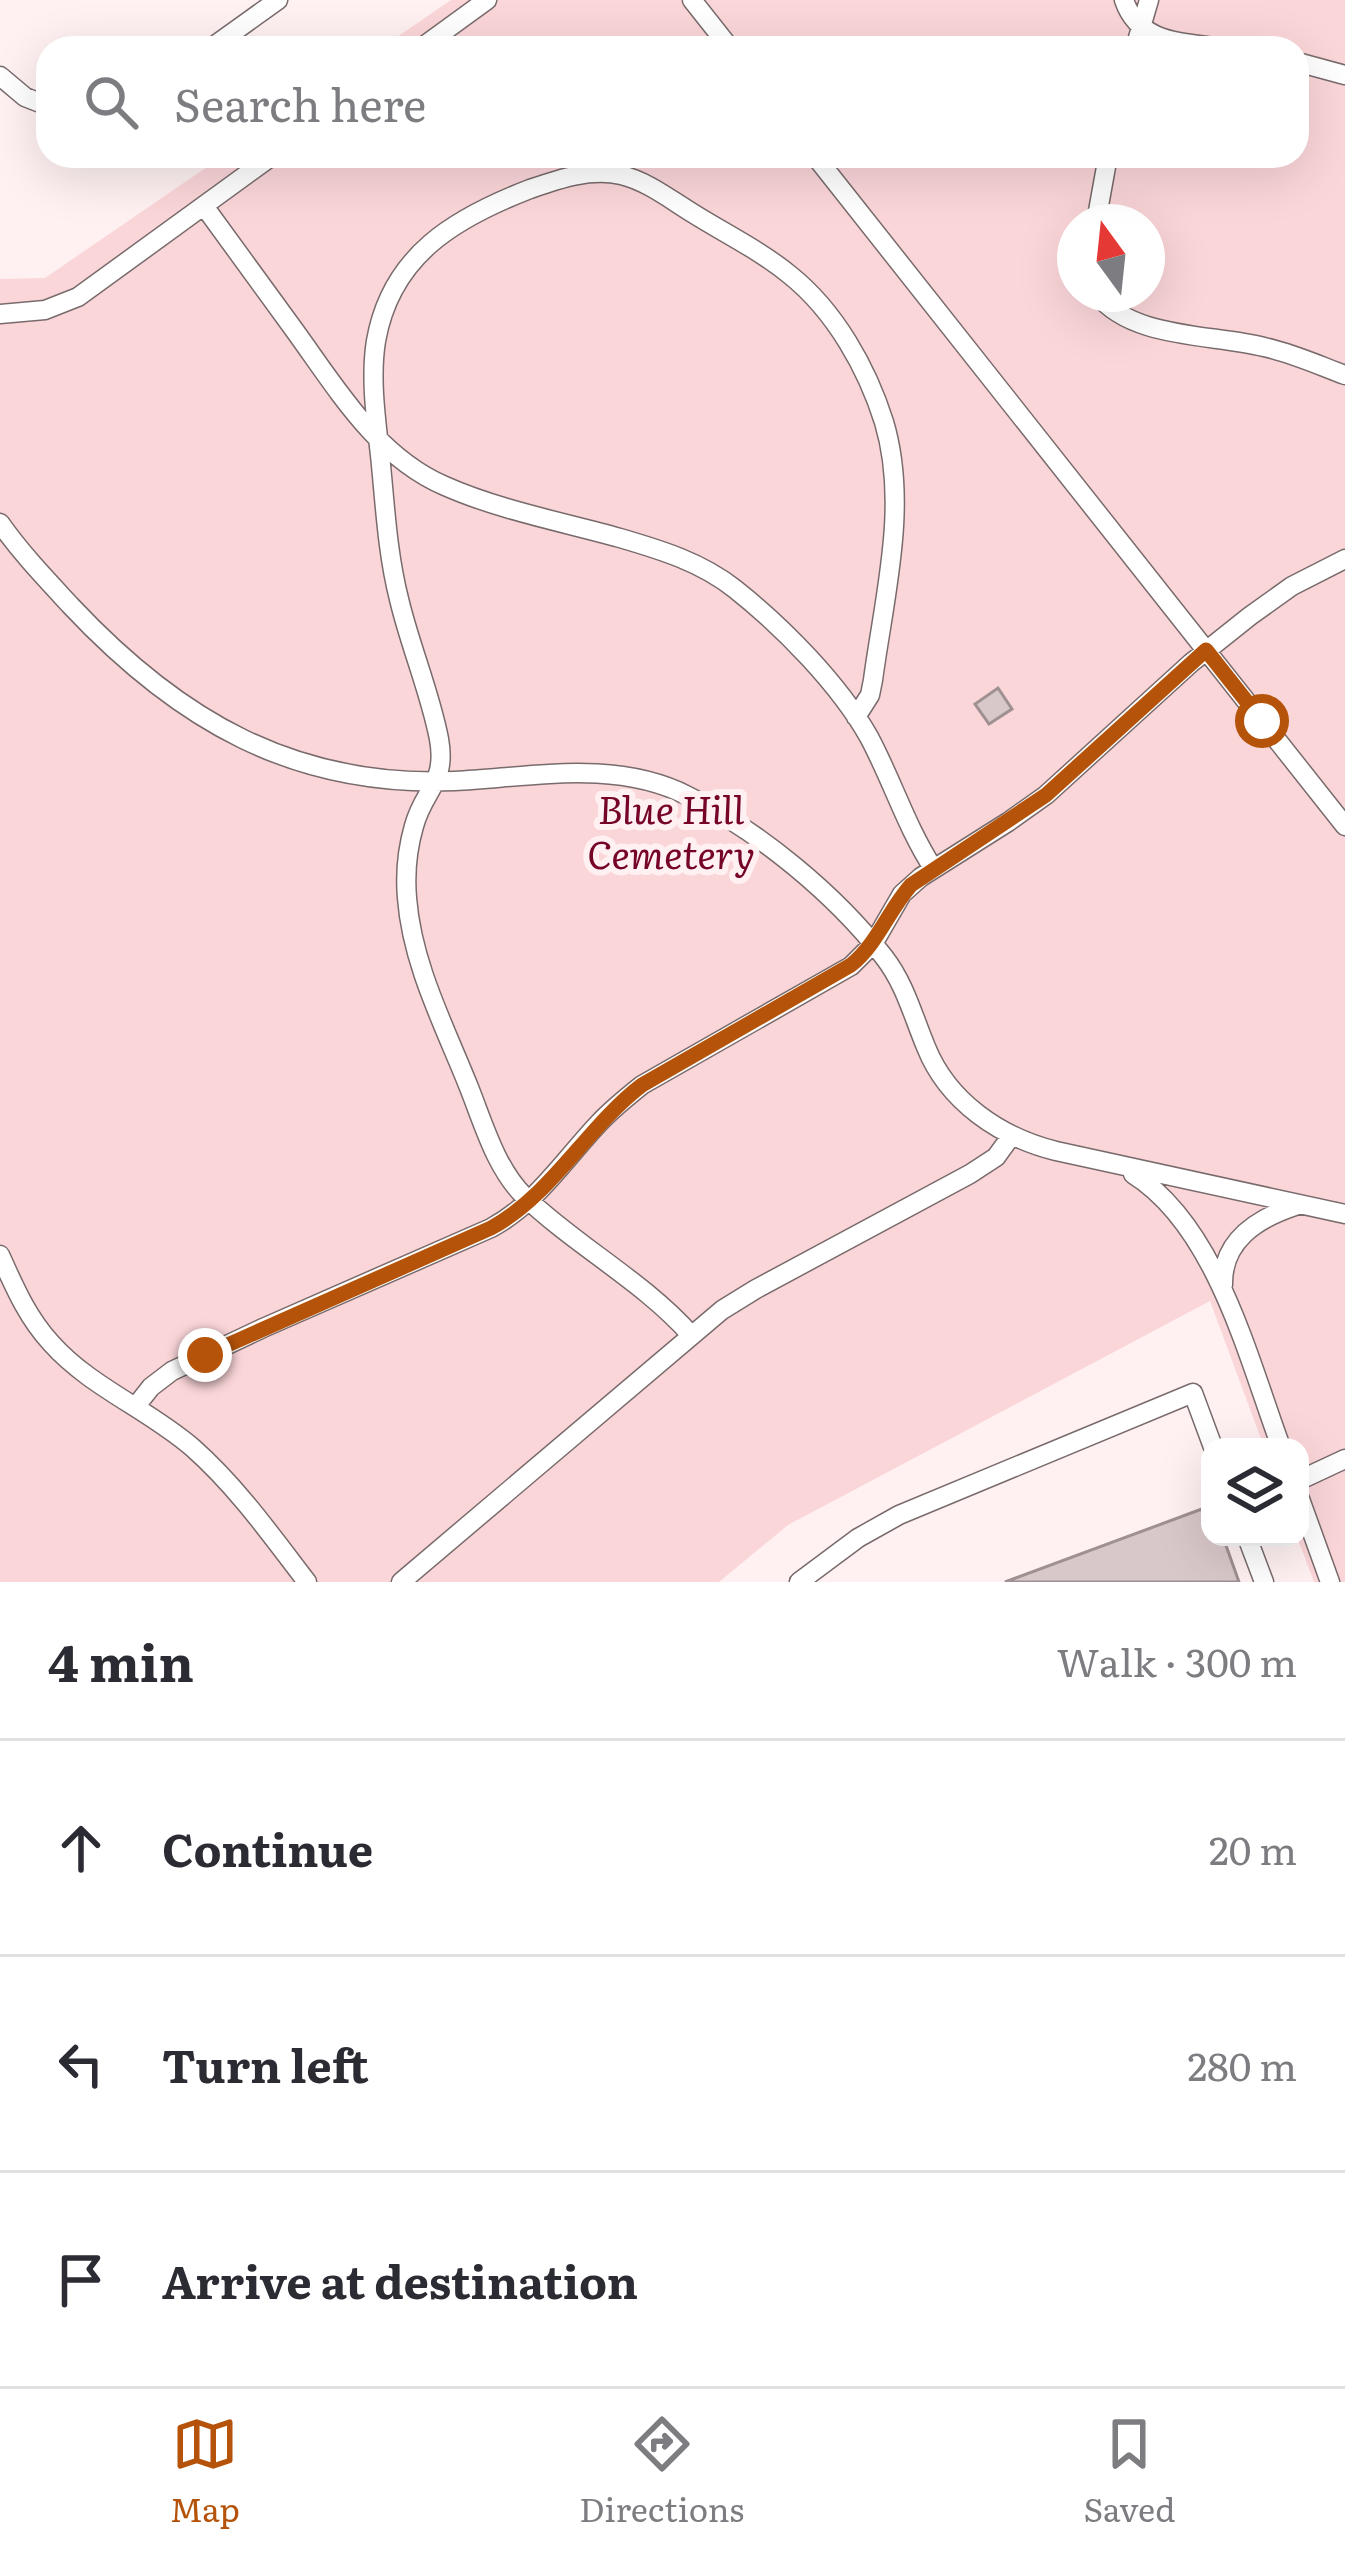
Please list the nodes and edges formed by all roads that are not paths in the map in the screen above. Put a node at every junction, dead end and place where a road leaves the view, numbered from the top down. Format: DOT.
graph roads {
  1 [pos="278,0"];
  2 [pos="488,0"];
  3 [pos="692,0"];
  4 [pos="1124,0"];
  5 [pos="1149,0"];
  6 [pos="228,36"];
  7 [pos="438,36"];
  8 [pos="720,36"];
  9 [pos="1137,36"];
  10 [pos="1139,36"];
  11 [pos="1309,65"];
  12 [pos="1345,75"];
  13 [pos="0,76"];
  14 [pos="36,102"];
  15 [pos="256,168"];
  16 [pos="824,168"];
  17 [pos="1106,168"];
  18 [pos="1099,204"];
  19 [pos="204,206"];
  20 [pos="1116,312"];
  21 [pos="0,314"];
  22 [pos="1345,375"];
  23 [pos="379,439"];
  24 [pos="0,523"];
  25 [pos="1345,559"];
  26 [pos="1206,650"];
  27 [pos="856,717"];
  28 [pos="437,782"];
  29 [pos="1345,826"];
  30 [pos="933,868"];
  31 [pos="873,944"];
  32 [pos="1012,1135"];
  33 [pos="1118,1165"];
  34 [pos="530,1201"];
  35 [pos="1299,1204"];
  36 [pos="1345,1214"];
  37 [pos="0,1255"];
  38 [pos="1223,1292"];
  39 [pos="692,1335"];
  40 [pos="136,1406"];
  41 [pos="1210,1438"];
  42 [pos="1278,1438"];
  43 [pos="1345,1459"];
  44 [pos="1309,1476"];
  45 [pos="1309,1524"];
  46 [pos="1250,1546"];
  47 [pos="307,1582"];
  48 [pos="401,1582"];
  49 [pos="799,1582"];
  50 [pos="1264,1582"];
  51 [pos="1330,1582"];
  1 -- 6 [label="lane"];
  2 -- 7 [label="lane"];
  3 -- 8 [label="lane"];
  4 -- 9 [label="lane"];
  5 -- 10 [label="lane"];
  11 -- 12 [label="lane"];
  13 -- 14 [label="lane"];
  15 -- 19 [label="lane"];
  16 -- 26 [label="lane"];
  17 -- 18 [label="lane"];
  19 -- 21 [label="lane"];
  19 -- 23 [label="lane"];
  20 -- 22 [label="lane"];
  23 -- 27 [label="lane"];
  23 -- 27 [label="lane"];
  23 -- 28 [label="lane"];
  24 -- 28 [label="lane"];
  25 -- 26 [label="lane"];
  26 -- 29 [label="lane"];
  26 -- 30 [label="lane"];
  27 -- 30 [label="lane"];
  28 -- 31 [label="lane"];
  28 -- 34 [label="lane"];
  30 -- 31 [label="lane"];
  31 -- 32 [label="lane"];
  31 -- 34 [label="lane"];
  32 -- 33 [label="lane"];
  32 -- 39 [label="lane"];
  33 -- 35 [label="lane"];
  33 -- 38 [label="lane"];
  34 -- 39 [label="lane"];
  34 -- 40 [label="lane"];
  35 -- 36 [label="lane"];
  35 -- 38 [label="lane"];
  37 -- 40 [label="lane"];
  38 -- 42 [label="lane"];
  39 -- 48 [label="lane"];
  40 -- 47 [label="lane"];
  41 -- 49 [label="lane"];
  43 -- 44 [label="lane"];
  45 -- 51 [label="lane"];
  46 -- 50 [label="lane"];
}
